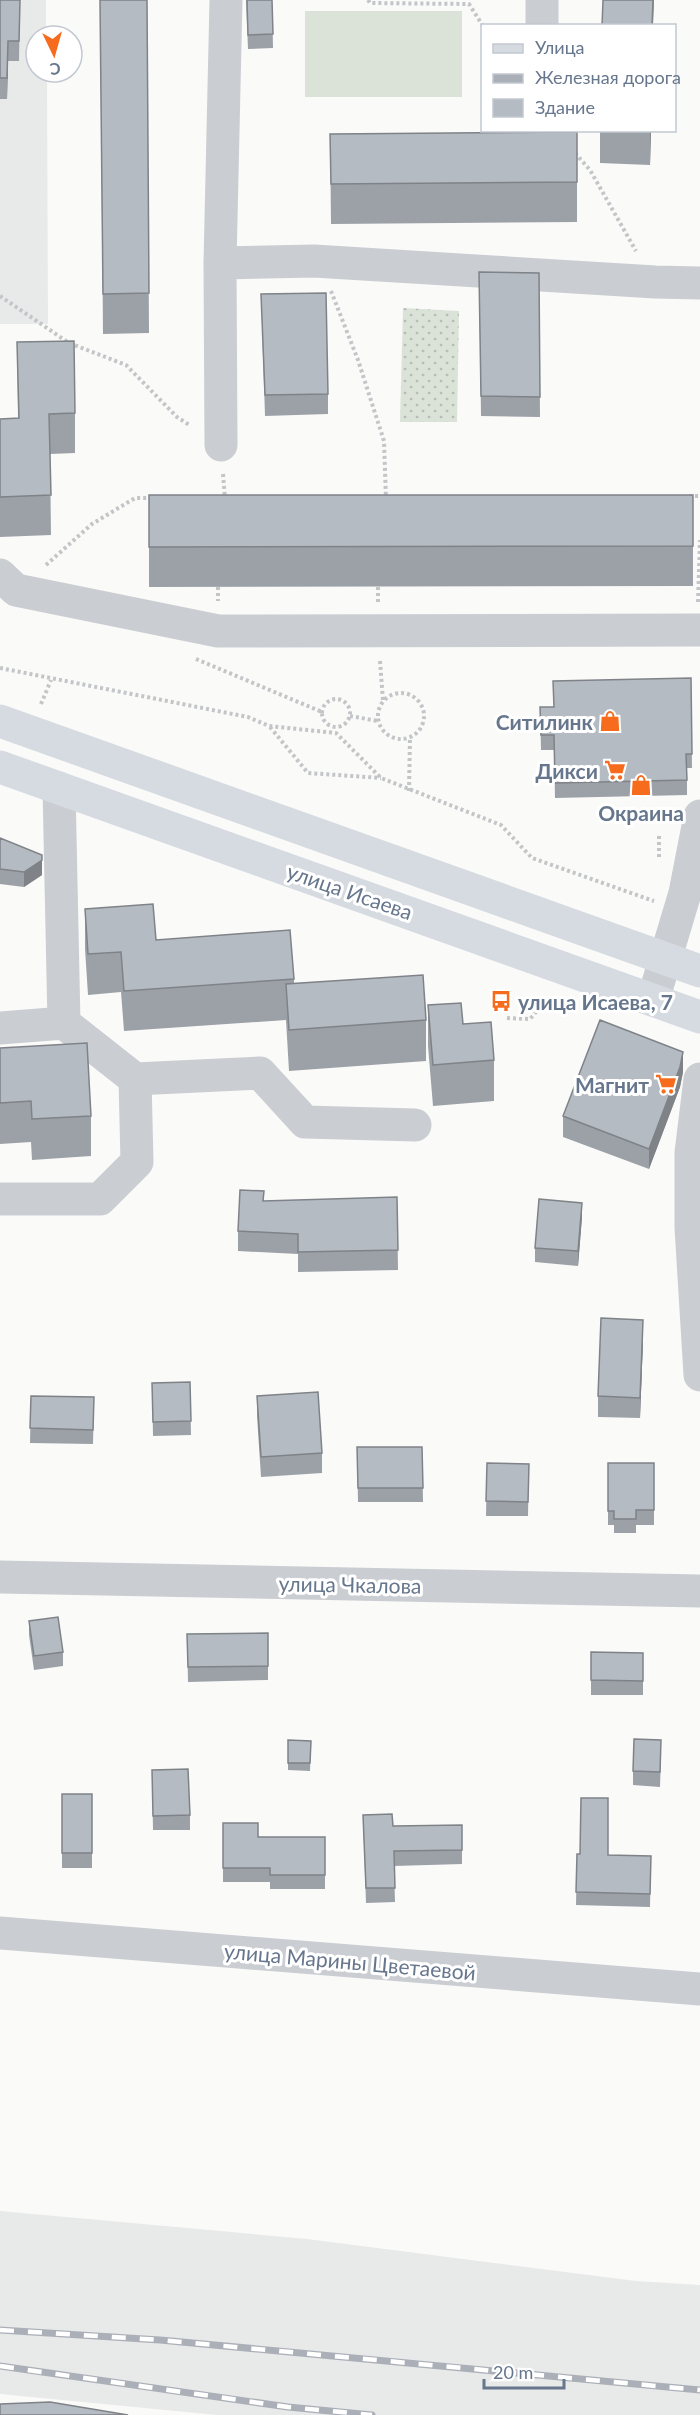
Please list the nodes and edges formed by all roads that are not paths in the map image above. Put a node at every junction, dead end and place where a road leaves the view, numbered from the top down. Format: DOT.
graph roads {
  1 [pos="226,0"];
  2 [pos="542,0"];
  3 [pos="542,24"];
  4 [pos="220,263"];
  5 [pos="700,283"];
  6 [pos="221,445"];
  7 [pos="8,583"];
  8 [pos="698,630"];
  9 [pos="0,721"];
  10 [pos="0,767"];
  11 [pos="59,788"];
  12 [pos="700,816"];
  13 [pos="688,900"];
  14 [pos="665,959"];
  15 [pos="700,971"];
  16 [pos="653,1000"];
  17 [pos="700,1017"];
  18 [pos="64,1023"];
  19 [pos="0,1028"];
  20 [pos="135,1079"];
  21 [pos="700,1079"];
  22 [pos="415,1125"];
  23 [pos="0,1199"];
  24 [pos="700,1375"];
  25 [pos="0,1576"];
  26 [pos="700,1590"];
  27 [pos="0,1933"];
  28 [pos="700,1989"];
  1 -- 4 [label="street"];
  2 -- 3 [label="street"];
  4 -- 5 [label="street"];
  4 -- 6 [label="street"];
  7 -- 8 [label="street"];
  9 -- 14 [label="main road, улица Исаева"];
  10 -- 11 [label="main road, улица Исаева"];
  11 -- 16 [label="main road, улица Исаева"];
  11 -- 18 [label="street"];
  12 -- 13 [label="street"];
  13 -- 14 [label="street"];
  14 -- 15 [label="main road, улица Исаева"];
  14 -- 16 [label="street"];
  16 -- 17 [label="main road, улица Исаева"];
  18 -- 19 [label="street"];
  18 -- 20 [label="street"];
  20 -- 22 [label="street"];
  20 -- 23 [label="street"];
  21 -- 24 [label="street"];
  25 -- 26 [label="street, улица Чкалова"];
  27 -- 28 [label="street, улица Марины Цветаевой"];
}
